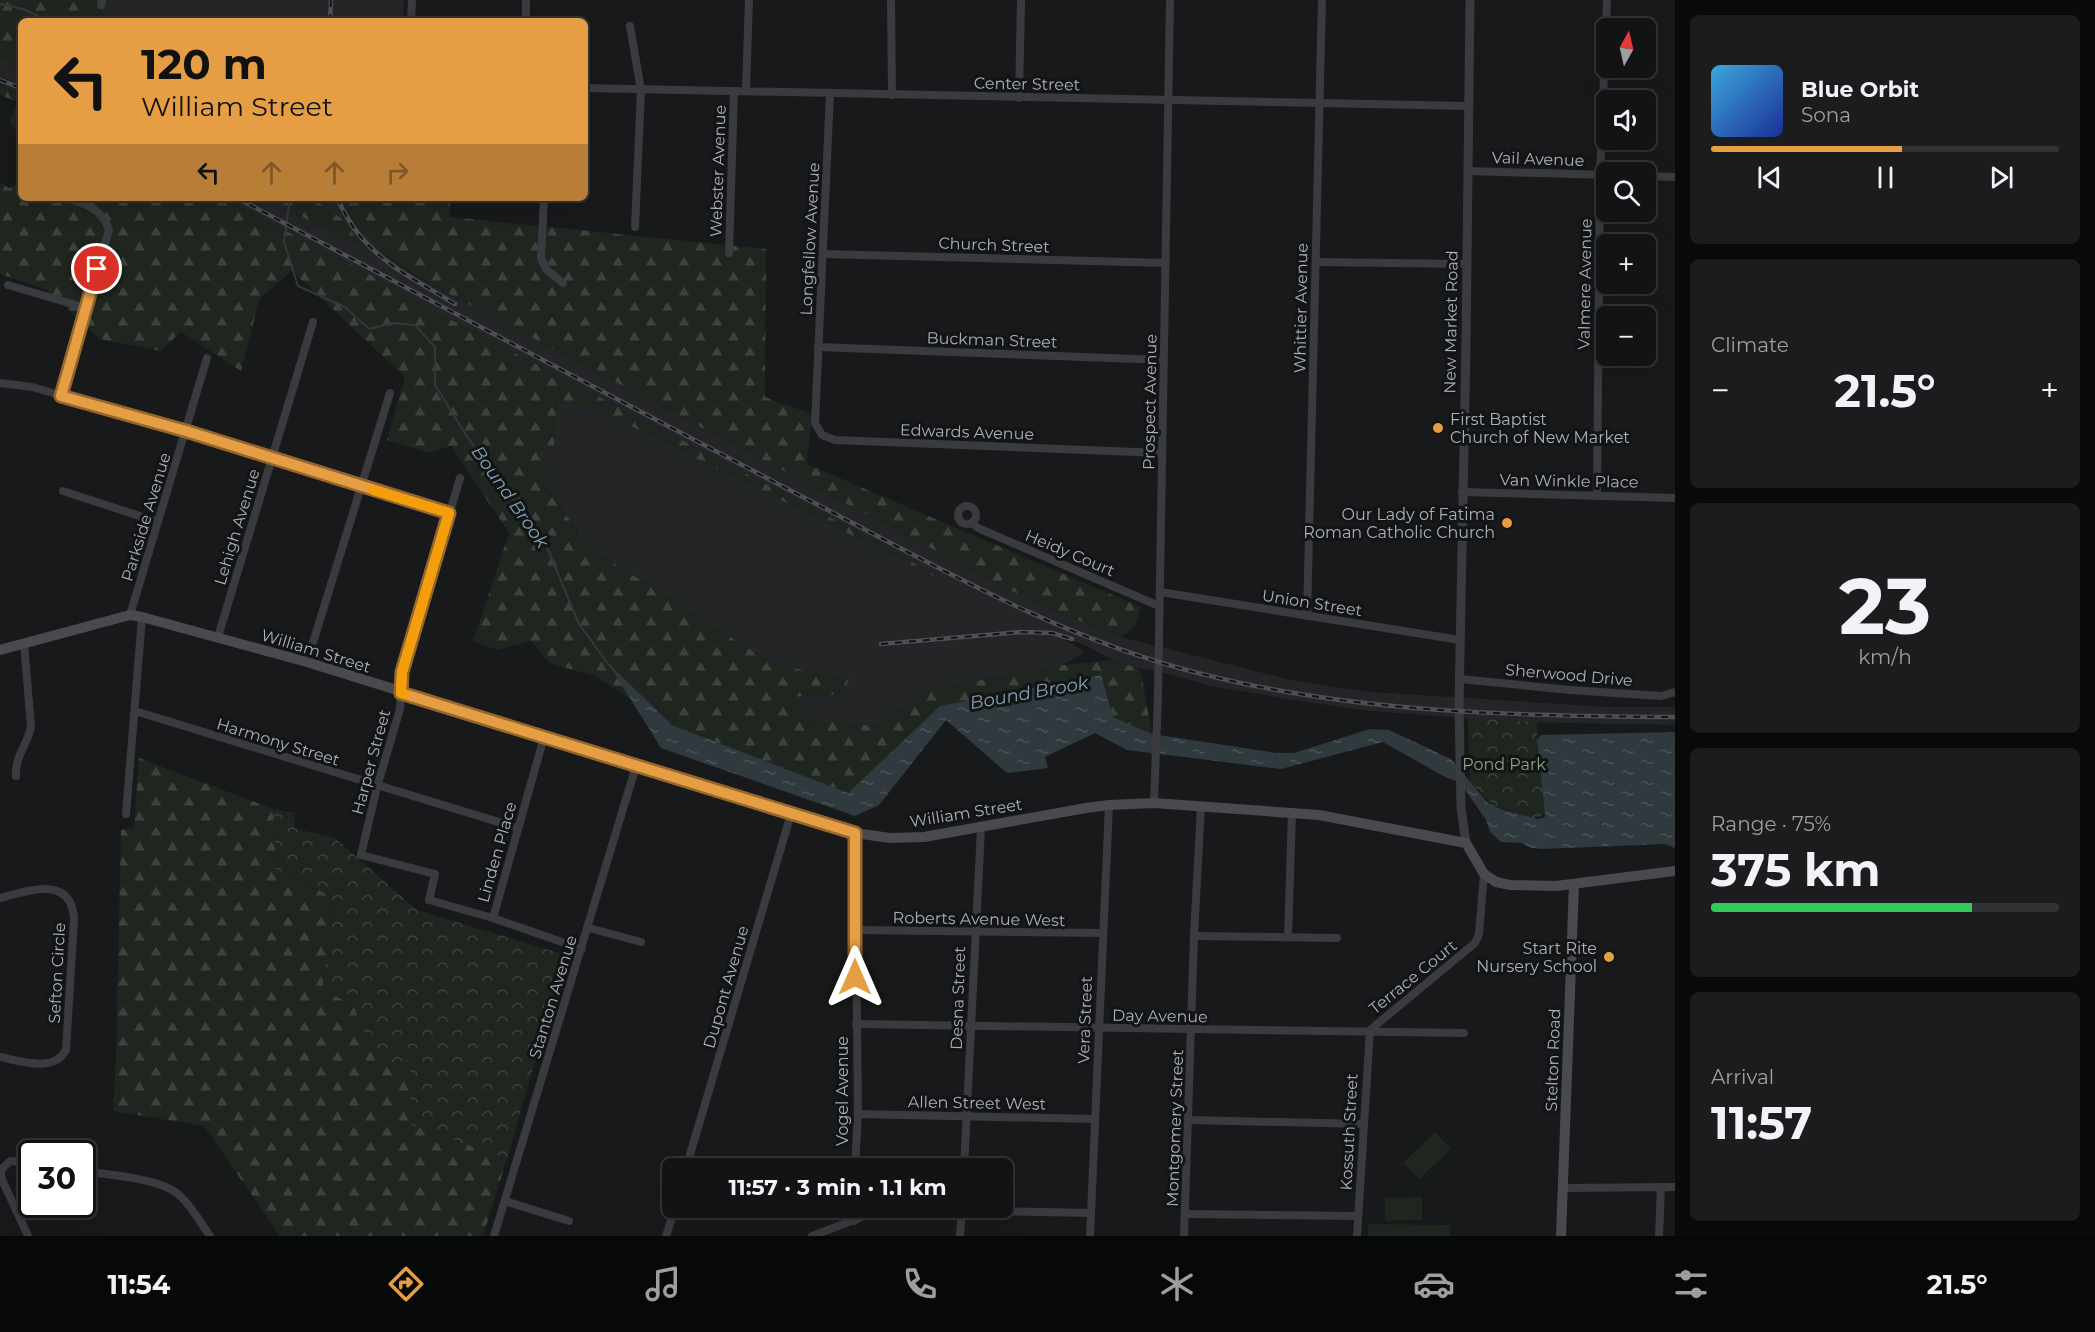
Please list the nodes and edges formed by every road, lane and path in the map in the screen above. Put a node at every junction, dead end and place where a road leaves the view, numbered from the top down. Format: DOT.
graph roads {
  1 [pos="412,0"];
  2 [pos="526,0"];
  3 [pos="749,0"];
  4 [pos="891,0"];
  5 [pos="1021,0"];
  6 [pos="1170,0"];
  7 [pos="1322,0"];
  8 [pos="1470,0"];
  9 [pos="1607,0"];
  10 [pos="411,18"];
  11 [pos="526,18"];
  12 [pos="630,26"];
  13 [pos="588,88"];
  14 [pos="641,90"];
  15 [pos="734,91"];
  16 [pos="746,91"];
  17 [pos="830,93"];
  18 [pos="892,95"];
  19 [pos="1019,98"];
  20 [pos="1168,101"];
  21 [pos="1320,103"];
  22 [pos="1468,106"];
  23 [pos="1603,162"];
  24 [pos="1468,171"];
  25 [pos="1596,175"];
  26 [pos="1656,176"];
  27 [pos="1675,177"];
  28 [pos="75,201"];
  29 [pos="544,201"];
  30 [pos="1602,222"];
  31 [pos="635,227"];
  32 [pos="729,253"];
  33 [pos="822,254"];
  34 [pos="1316,262"];
  35 [pos="1166,263"];
  36 [pos="1467,264"];
  37 [pos="563,283"];
  38 [pos="8,285"];
  39 [pos="86,308"];
  40 [pos="313,322"];
  41 [pos="818,347"];
  42 [pos="207,358"];
  43 [pos="1164,360"];
  44 [pos="0,383"];
  45 [pos="816,386"];
  46 [pos="390,393"];
  47 [pos="61,396"];
  48 [pos="186,431"];
  49 [pos="1162,453"];
  50 [pos="272,458"];
  51 [pos="460,478"];
  52 [pos="361,487"];
  53 [pos="63,491"];
  54 [pos="1462,492"];
  55 [pos="1597,496"];
  56 [pos="1675,498"];
  57 [pos="449,513"];
  58 [pos="158,522"];
  59 [pos="972,523"];
  60 [pos="1160,592"];
  61 [pos="1159,606"];
  62 [pos="130,615"];
  63 [pos="1307,616"];
  64 [pos="142,617"];
  65 [pos="218,637"];
  66 [pos="1460,640"];
  67 [pos="24,643"];
  68 [pos="0,650"];
  69 [pos="307,662"];
  70 [pos="1460,679"];
  71 [pos="1675,692"];
  72 [pos="401,693"];
  73 [pos="135,711"];
  74 [pos="544,737"];
  75 [pos="636,766"];
  76 [pos="16,776"];
  77 [pos="377,787"];
  78 [pos="1154,804"];
  79 [pos="1109,805"];
  80 [pos="1201,806"];
  81 [pos="1292,812"];
  82 [pos="126,814"];
  83 [pos="791,814"];
  84 [pos="518,828"];
  85 [pos="981,828"];
  86 [pos="855,833"];
  87 [pos="1466,843"];
  88 [pos="1675,871"];
  89 [pos="1484,874"];
  90 [pos="1574,884"];
  91 [pos="0,898"];
  92 [pos="493,918"];
  93 [pos="588,928"];
  94 [pos="855,930"];
  95 [pos="974,933"];
  96 [pos="1102,933"];
  97 [pos="1194,936"];
  98 [pos="1288,937"];
  99 [pos="1337,938"];
  100 [pos="641,942"];
  101 [pos="582,949"];
  102 [pos="856,1024"];
  103 [pos="971,1026"];
  104 [pos="1098,1028"];
  105 [pos="1192,1030"];
  106 [pos="1370,1030"];
  107 [pos="1464,1033"];
  108 [pos="0,1057"];
  109 [pos="858,1114"];
  110 [pos="966,1116"];
  111 [pos="1094,1119"];
  112 [pos="1189,1120"];
  113 [pos="1363,1124"];
  114 [pos="689,1158"];
  115 [pos="856,1158"];
  116 [pos="964,1158"];
  117 [pos="18,1162"];
  118 [pos="96,1173"];
  119 [pos="1661,1187"];
  120 [pos="1675,1187"];
  121 [pos="1563,1188"];
  122 [pos="505,1201"];
  123 [pos="1013,1211"];
  124 [pos="1091,1213"];
  125 [pos="18,1214"];
  126 [pos="1185,1214"];
  127 [pos="1358,1215"];
  128 [pos="20,1218"];
  129 [pos="672,1218"];
  130 [pos="855,1218"];
  131 [pos="862,1218"];
  132 [pos="961,1218"];
  133 [pos="568,1221"];
  134 [pos="855,1221"];
  135 [pos="28,1236"];
  136 [pos="210,1236"];
  137 [pos="494,1236"];
  138 [pos="666,1236"];
  139 [pos="812,1236"];
  140 [pos="960,1236"];
  141 [pos="1090,1236"];
  142 [pos="1184,1236"];
  143 [pos="1357,1236"];
  144 [pos="1561,1236"];
  145 [pos="1659,1236"];
  1 -- 10 [label="street"];
  2 -- 11 [label="street"];
  3 -- 16 [label="street"];
  4 -- 18 [label="street"];
  5 -- 19 [label="street"];
  6 -- 20 [label="street, Prospect Avenue"];
  7 -- 21 [label="street, Whittier Avenue"];
  8 -- 22 [label="street, New Market Road"];
  9 -- 23 [label="street, Valmere Avenue"];
  12 -- 14 [label="street"];
  13 -- 14 [label="street, Center Street"];
  14 -- 15 [label="street, Center Street"];
  14 -- 31 [label="street"];
  15 -- 16 [label="street, Center Street"];
  15 -- 32 [label="street, Webster Avenue"];
  16 -- 17 [label="street, Center Street"];
  17 -- 18 [label="street, Center Street"];
  17 -- 33 [label="street, Longfellow Avenue"];
  18 -- 19 [label="street, Center Street"];
  19 -- 20 [label="street, Center Street"];
  20 -- 21 [label="street, Center Street"];
  20 -- 35 [label="street, Prospect Avenue"];
  21 -- 22 [label="street, Center Street"];
  21 -- 34 [label="street, Whittier Avenue"];
  22 -- 24 [label="street, New Market Road"];
  24 -- 25 [label="street, Vail Avenue"];
  24 -- 36 [label="street, New Market Road"];
  26 -- 27 [label="street"];
  28 -- 39 [label="street"];
  29 -- 37 [label="street"];
  30 -- 55 [label="street, Valmere Avenue"];
  33 -- 35 [label="street, Church Street"];
  33 -- 41 [label="street, Longfellow Avenue"];
  34 -- 36 [label="street"];
  34 -- 63 [label="street, Whittier Avenue"];
  35 -- 43 [label="street, Prospect Avenue"];
  36 -- 54 [label="street, New Market Road"];
  38 -- 39 [label="street"];
  39 -- 47 [label="street"];
  40 -- 50 [label="street, Lehigh Avenue"];
  41 -- 43 [label="street, Buckman Street"];
  41 -- 45 [label="street, Longfellow Avenue"];
  42 -- 48 [label="street, Parkside Avenue"];
  43 -- 49 [label="street, Prospect Avenue"];
  44 -- 47 [label="street"];
  45 -- 49 [label="street, Edwards Avenue"];
  46 -- 52 [label="street"];
  47 -- 48 [label="street"];
  48 -- 50 [label="street"];
  48 -- 58 [label="street, Parkside Avenue"];
  49 -- 60 [label="street, Prospect Avenue"];
  50 -- 52 [label="street"];
  50 -- 65 [label="street, Lehigh Avenue"];
  51 -- 57 [label="street, Harper Street"];
  52 -- 57 [label="street"];
  52 -- 69 [label="street"];
  53 -- 58 [label="street"];
  54 -- 55 [label="street, Van Winkle Place"];
  54 -- 66 [label="street, New Market Road"];
  55 -- 56 [label="street, Van Winkle Place"];
  57 -- 72 [label="street, Harper Street"];
  58 -- 62 [label="street, Parkside Avenue"];
  59 -- 61 [label="street, Heidy Court"];
  60 -- 61 [label="street, Prospect Avenue"];
  60 -- 63 [label="street, Union Street"];
  61 -- 78 [label="street, Prospect Avenue"];
  62 -- 64 [label="main road, William Street"];
  62 -- 67 [label="main road, William Street"];
  63 -- 66 [label="street, Union Street"];
  64 -- 65 [label="main road, William Street"];
  64 -- 73 [label="street"];
  65 -- 69 [label="main road, William Street"];
  66 -- 70 [label="street, New Market Road"];
  67 -- 68 [label="main road, William Street"];
  67 -- 76 [label="street"];
  69 -- 72 [label="main road, William Street"];
  70 -- 71 [label="street, Sherwood Drive"];
  70 -- 87 [label="street, New Market Road"];
  72 -- 74 [label="main road, William Street"];
  72 -- 77 [label="street, Harper Street"];
  73 -- 77 [label="street, Harmony Street"];
  73 -- 82 [label="street"];
  74 -- 75 [label="main road, William Street"];
  74 -- 84 [label="street, Linden Place"];
  75 -- 83 [label="main road, William Street"];
  75 -- 93 [label="street, Stanton Avenue"];
  77 -- 84 [label="street, Harmony Street"];
  77 -- 92 [label="street, Harper Street"];
  78 -- 79 [label="main road, William Street"];
  78 -- 80 [label="main road, William Street"];
  79 -- 85 [label="main road, William Street"];
  79 -- 96 [label="street, Vera Street"];
  80 -- 81 [label="main road, William Street"];
  80 -- 97 [label="street, Montgomery Street"];
  81 -- 87 [label="main road, William Street"];
  81 -- 98 [label="street"];
  83 -- 86 [label="main road, William Street"];
  83 -- 114 [label="street, Dupont Avenue"];
  84 -- 92 [label="street, Linden Place"];
  85 -- 86 [label="main road, William Street"];
  85 -- 95 [label="street, Desna Street"];
  86 -- 94 [label="street, Vogel Avenue"];
  87 -- 89 [label="main road"];
  88 -- 90 [label="main road"];
  89 -- 90 [label="main road"];
  89 -- 106 [label="street, Terrace Court"];
  90 -- 121 [label="main road, Stelton Road"];
  91 -- 108 [label="street, Sefton Circle"];
  92 -- 101 [label="street, Linden Place"];
  93 -- 100 [label="street"];
  93 -- 101 [label="street, Stanton Avenue"];
  94 -- 95 [label="street, Roberts Avenue West"];
  94 -- 102 [label="street, Vogel Avenue"];
  95 -- 96 [label="street, Roberts Avenue West"];
  95 -- 103 [label="street, Desna Street"];
  96 -- 104 [label="street, Vera Street"];
  97 -- 98 [label="street"];
  97 -- 105 [label="street, Montgomery Street"];
  98 -- 99 [label="street"];
  101 -- 122 [label="street, Stanton Avenue"];
  102 -- 103 [label="street, Day Avenue"];
  102 -- 109 [label="street, Vogel Avenue"];
  103 -- 104 [label="street, Day Avenue"];
  103 -- 110 [label="street, Desna Street"];
  104 -- 105 [label="street, Day Avenue"];
  104 -- 111 [label="street, Vera Street"];
  105 -- 106 [label="street, Day Avenue"];
  105 -- 112 [label="street, Montgomery Street"];
  106 -- 107 [label="street, Day Avenue"];
  106 -- 113 [label="street, Kossuth Street"];
  109 -- 110 [label="street, Allen Street West"];
  109 -- 115 [label="street, Vogel Avenue"];
  110 -- 111 [label="street, Allen Street West"];
  110 -- 116 [label="street, Desna Street"];
  111 -- 124 [label="street, Vera Street"];
  112 -- 113 [label="street"];
  112 -- 126 [label="street, Montgomery Street"];
  113 -- 127 [label="street, Kossuth Street"];
  117 -- 125 [label="street"];
  118 -- 136 [label="street"];
  119 -- 120 [label="street"];
  119 -- 121 [label="street"];
  119 -- 145 [label="street"];
  121 -- 144 [label="main road, Stelton Road"];
  122 -- 133 [label="street"];
  122 -- 137 [label="street, Stanton Avenue"];
  123 -- 124 [label="street"];
  124 -- 141 [label="street, Vera Street"];
  126 -- 127 [label="street"];
  126 -- 142 [label="street, Montgomery Street"];
  127 -- 143 [label="street, Kossuth Street"];
  128 -- 135 [label="street"];
  129 -- 138 [label="street"];
  130 -- 134 [label="street"];
  131 -- 134 [label="street"];
  132 -- 140 [label="street"];
  134 -- 139 [label="street"];
}
